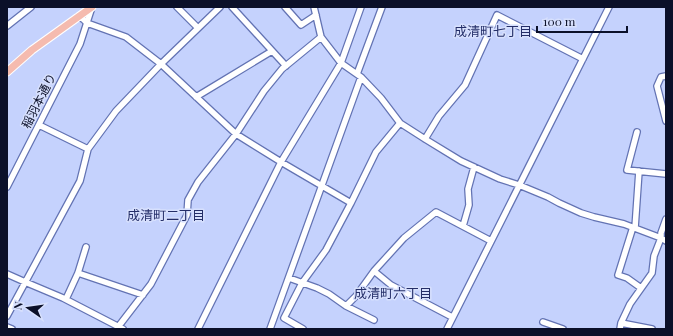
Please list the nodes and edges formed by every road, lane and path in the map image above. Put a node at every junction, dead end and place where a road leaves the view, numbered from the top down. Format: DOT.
graph roads {
  1 [pos="31,7"];
  2 [pos="177,7"];
  3 [pos="220,7"];
  4 [pos="232,7"];
  5 [pos="285,7"];
  6 [pos="314,7"];
  7 [pos="361,7"];
  8 [pos="382,7"];
  9 [pos="609,7"];
  10 [pos="89,8"];
  11 [pos="316,15"];
  12 [pos="78,17"];
  13 [pos="87,23"];
  14 [pos="7,26"];
  15 [pos="198,28"];
  16 [pos="321,37"];
  17 [pos="272,51"];
  18 [pos="583,59"];
  19 [pos="341,63"];
  20 [pos="161,64"];
  21 [pos="286,66"];
  22 [pos="9,68"];
  23 [pos="359,75"];
  24 [pos="666,76"];
  25 [pos="196,97"];
  26 [pos="666,121"];
  27 [pos="400,123"];
  28 [pos="39,125"];
  29 [pos="637,132"];
  30 [pos="236,134"];
  31 [pos="425,140"];
  32 [pos="88,149"];
  33 [pos="281,162"];
  34 [pos="474,167"];
  35 [pos="639,171"];
  36 [pos="666,174"];
  37 [pos="322,185"];
  38 [pos="519,185"];
  39 [pos="7,187"];
  40 [pos="351,203"];
  41 [pos="666,218"];
  42 [pos="463,226"];
  43 [pos="634,227"];
  44 [pos="664,239"];
  45 [pos="491,241"];
  46 [pos="86,247"];
  47 [pos="374,271"];
  48 [pos="78,273"];
  49 [pos="7,274"];
  50 [pos="289,278"];
  51 [pos="25,282"];
  52 [pos="302,283"];
  53 [pos="641,288"];
  54 [pos="143,295"];
  55 [pos="66,299"];
  56 [pos="346,306"];
  57 [pos="7,316"];
  58 [pos="452,317"];
  59 [pos="374,320"];
  60 [pos="543,322"];
  61 [pos="111,323"];
  62 [pos="621,326"];
  63 [pos="7,327"];
  64 [pos="121,328"];
  65 [pos="12,329"];
  66 [pos="108,329"];
  67 [pos="198,329"];
  68 [pos="270,329"];
  69 [pos="303,329"];
  70 [pos="447,329"];
  71 [pos="563,329"];
  72 [pos="652,329"];
  1 -- 14 [label="street"];
  2 -- 15 [label="street"];
  3 -- 15 [label="street"];
  4 -- 17 [label="street"];
  5 -- 11 [label="street"];
  6 -- 11 [label="street"];
  7 -- 19 [label="street"];
  8 -- 23 [label="street"];
  9 -- 18 [label="street"];
  10 -- 12 [label="main road"];
  10 -- 13 [label="street, 稲羽本通り"];
  11 -- 16 [label="street"];
  12 -- 13 [label="street"];
  12 -- 22 [label="main road"];
  13 -- 20 [label="street"];
  13 -- 28 [label="street, 稲羽本通り"];
  15 -- 20 [label="street"];
  16 -- 19 [label="street"];
  16 -- 21 [label="street"];
  17 -- 21 [label="street"];
  17 -- 25 [label="street"];
  18 -- 31 [label="street"];
  18 -- 38 [label="street"];
  19 -- 23 [label="street"];
  19 -- 33 [label="street"];
  20 -- 25 [label="street"];
  20 -- 32 [label="street"];
  21 -- 30 [label="street"];
  23 -- 27 [label="street"];
  23 -- 37 [label="street"];
  24 -- 26 [label="street"];
  25 -- 30 [label="street"];
  27 -- 31 [label="street"];
  27 -- 40 [label="street"];
  28 -- 32 [label="street"];
  28 -- 39 [label="street, 稲羽本通り"];
  29 -- 35 [label="street"];
  30 -- 33 [label="street"];
  30 -- 54 [label="street"];
  31 -- 34 [label="street"];
  32 -- 51 [label="street"];
  33 -- 37 [label="street"];
  33 -- 67 [label="street"];
  34 -- 38 [label="street"];
  34 -- 42 [label="street"];
  35 -- 36 [label="street"];
  35 -- 43 [label="street"];
  37 -- 40 [label="street"];
  37 -- 50 [label="street"];
  38 -- 43 [label="street"];
  38 -- 45 [label="street"];
  40 -- 52 [label="street"];
  41 -- 44 [label="street"];
  42 -- 45 [label="street"];
  42 -- 47 [label="street"];
  43 -- 44 [label="street"];
  43 -- 53 [label="street"];
  44 -- 53 [label="street"];
  45 -- 58 [label="street"];
  46 -- 48 [label="street"];
  47 -- 56 [label="street"];
  47 -- 58 [label="street"];
  48 -- 54 [label="street"];
  48 -- 55 [label="street"];
  49 -- 51 [label="street"];
  50 -- 52 [label="street"];
  50 -- 68 [label="street"];
  51 -- 55 [label="street"];
  51 -- 57 [label="street"];
  52 -- 56 [label="street"];
  52 -- 69 [label="street"];
  53 -- 62 [label="street"];
  54 -- 64 [label="street"];
  55 -- 61 [label="street"];
  56 -- 59 [label="street"];
  58 -- 70 [label="street"];
  60 -- 71 [label="street"];
  61 -- 64 [label="street"];
  61 -- 66 [label="street"];
  62 -- 72 [label="street"];
  63 -- 65 [label="street"];
}
